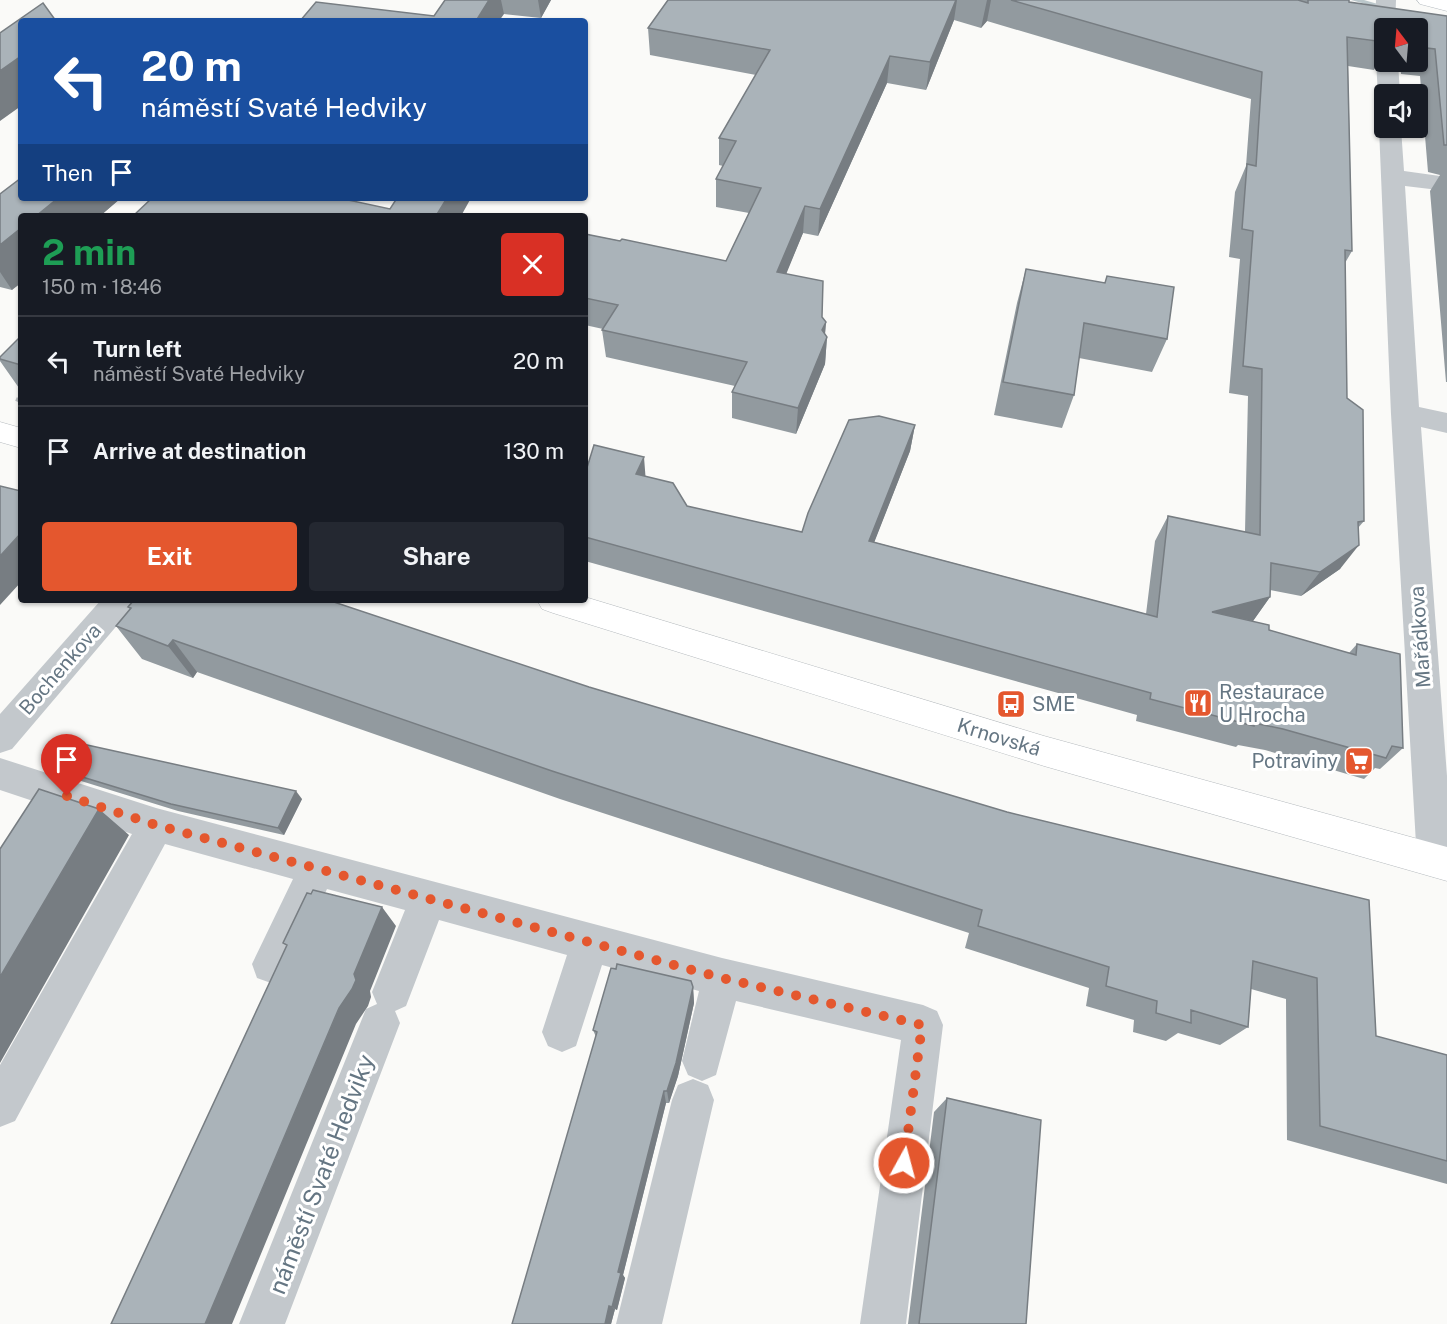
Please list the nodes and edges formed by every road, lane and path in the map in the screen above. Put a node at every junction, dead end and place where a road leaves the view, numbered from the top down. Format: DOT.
graph roads {
  1 [pos="1427,0"];
  2 [pos="1447,5"];
  3 [pos="1391,138"];
  4 [pos="1393,177"];
  5 [pos="1447,184"];
  6 [pos="1405,414"];
  7 [pos="1447,423"];
  8 [pos="0,432"];
  9 [pos="18,437"];
  10 [pos="117,603"];
  11 [pos="563,603"];
  12 [pos="0,738"];
  13 [pos="0,774"];
  14 [pos="156,825"];
  15 [pos="1441,862"];
  16 [pos="317,869"];
  17 [pos="428,899"];
  18 [pos="590,942"];
  19 [pos="271,964"];
  20 [pos="722,978"];
  21 [pos="562,1032"];
  22 [pos="0,1106"];
  23 [pos="262,1324"];
  24 [pos="639,1324"];
  25 [pos="883,1324"];
  1 -- 2 [label="main road"];
  3 -- 4 [label="street, Mařádkova"];
  4 -- 5 [label="street"];
  4 -- 6 [label="street, Mařádkova"];
  6 -- 7 [label="street"];
  6 -- 15 [label="street, Mařádkova"];
  8 -- 9 [label="main road"];
  10 -- 12 [label="street, Bochenkova"];
  11 -- 15 [label="main road, Krnovská"];
  13 -- 14 [label="street"];
  14 -- 16 [label="street"];
  14 -- 22 [label="street"];
  16 -- 17 [label="street"];
  16 -- 19 [label="street"];
  17 -- 18 [label="street"];
  17 -- 23 [label="street, náměstí Svaté Hedviky"];
  18 -- 20 [label="street"];
  18 -- 21 [label="street"];
  20 -- 24 [label="street"];
  20 -- 25 [label="street"];
}
